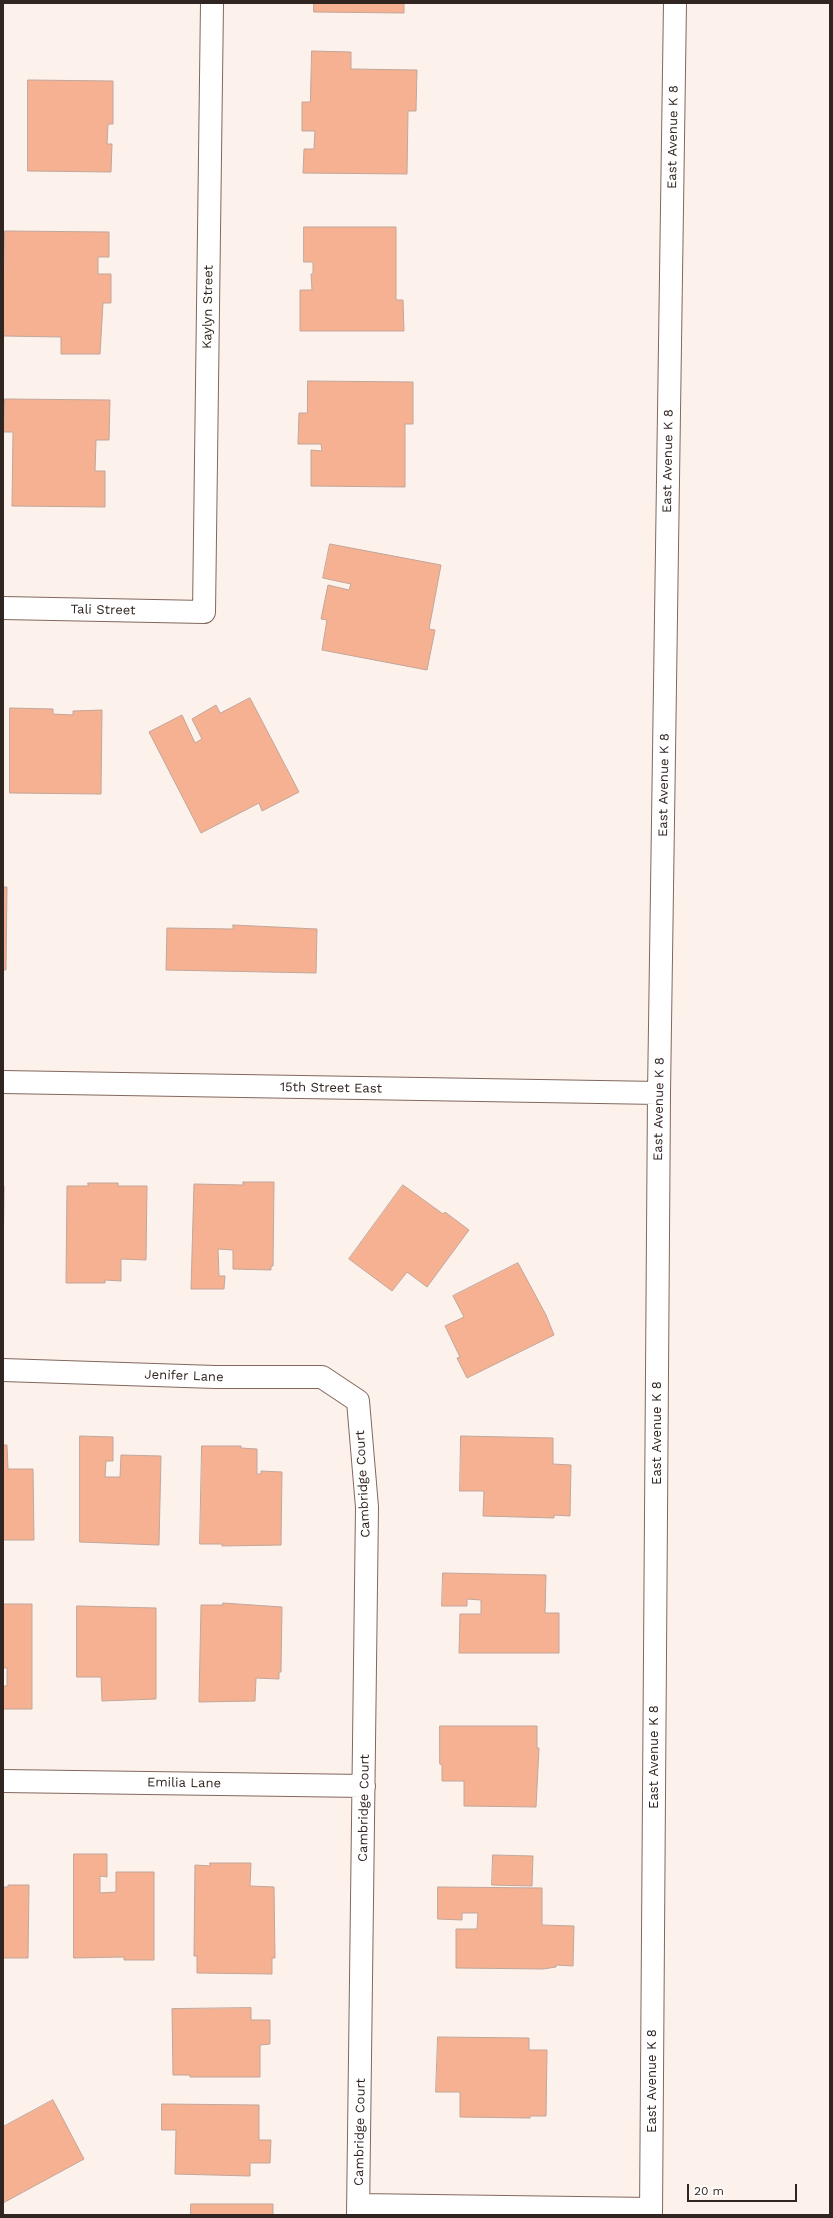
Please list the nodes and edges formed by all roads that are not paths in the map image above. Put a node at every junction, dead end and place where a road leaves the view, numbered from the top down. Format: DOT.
graph roads {
  1 [pos="212,3"];
  2 [pos="675,3"];
  3 [pos="3,608"];
  4 [pos="204,612"];
  5 [pos="3,1082"];
  6 [pos="659,1093"];
  7 [pos="3,1370"];
  8 [pos="358,1401"];
  9 [pos="3,1780"];
  10 [pos="364,1786"];
  11 [pos="359,2210"];
  12 [pos="651,2212"];
  1 -- 4 [label="street, Kaylyn Street"];
  2 -- 6 [label="street, East Avenue K 8"];
  3 -- 4 [label="street, Tali Street"];
  5 -- 6 [label="street, 15th Street East"];
  6 -- 12 [label="street, East Avenue K 8"];
  7 -- 8 [label="street, Jenifer Lane"];
  8 -- 10 [label="street, Cambridge Court"];
  9 -- 10 [label="street, Emilia Lane"];
  10 -- 11 [label="street, Cambridge Court"];
  11 -- 12 [label="street"];
}
